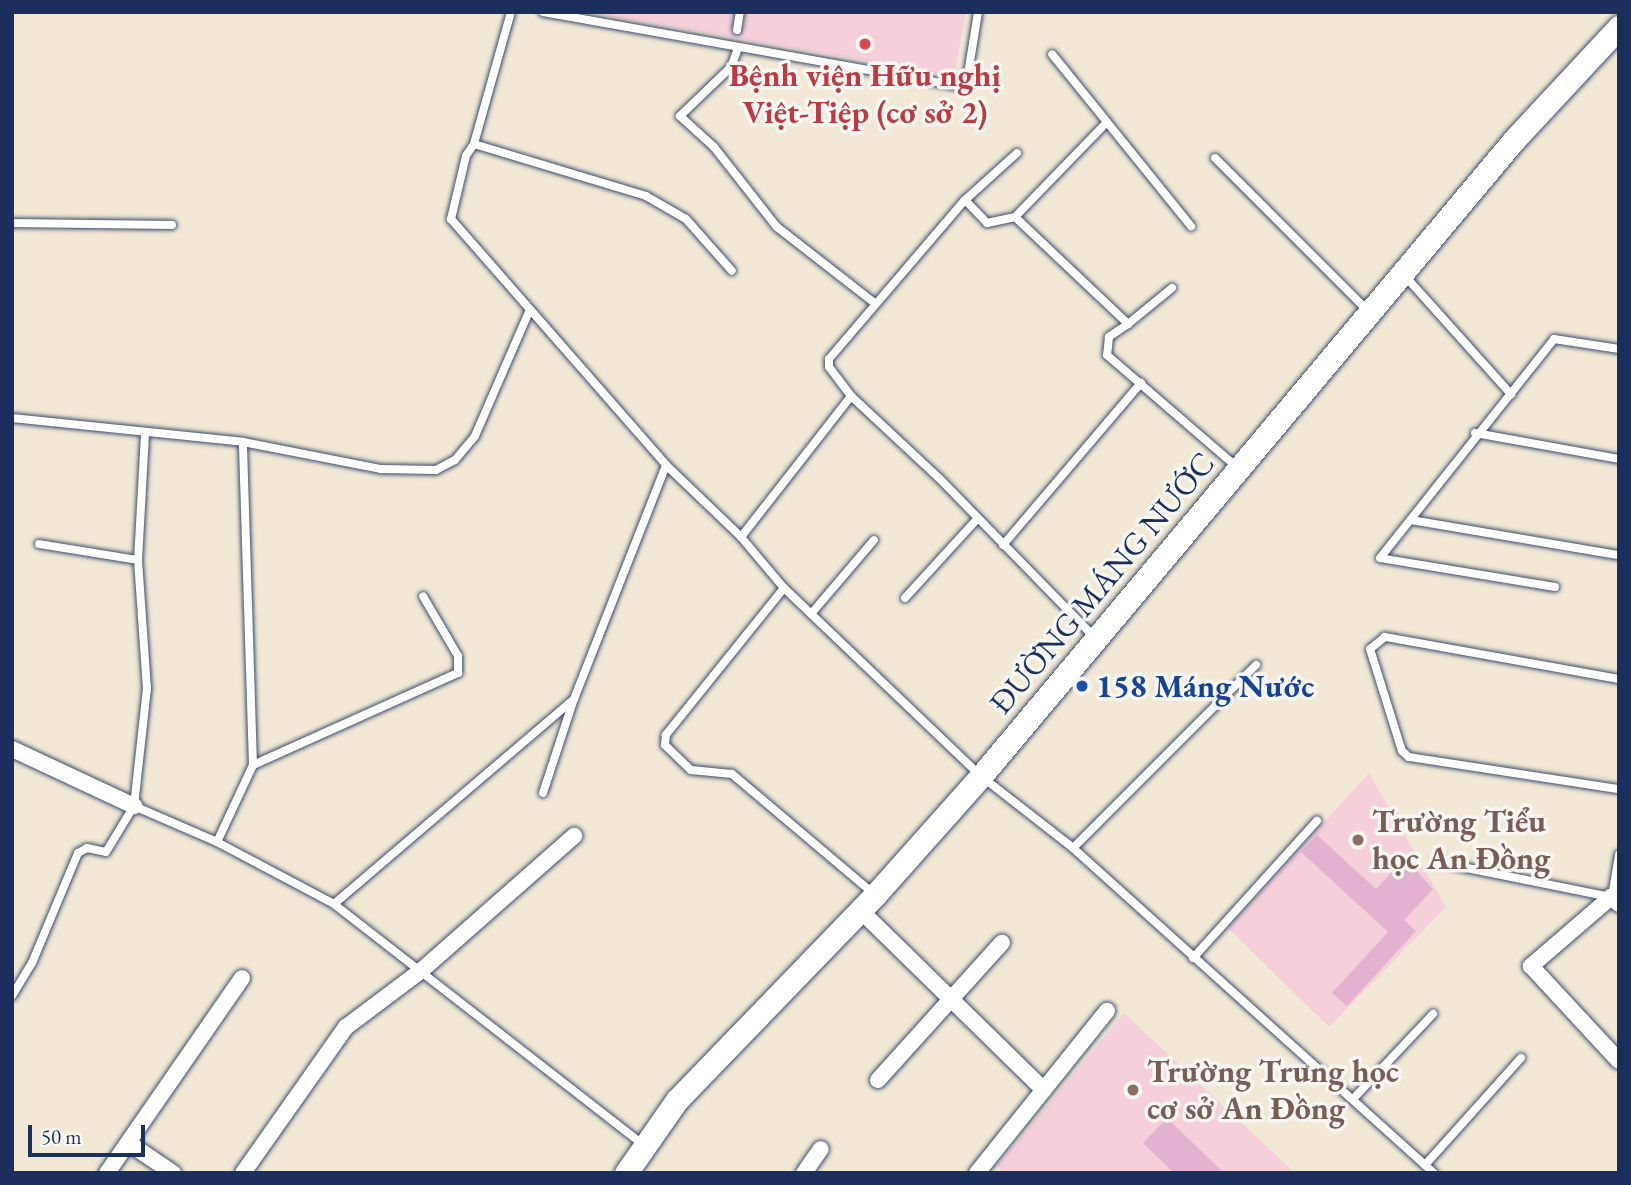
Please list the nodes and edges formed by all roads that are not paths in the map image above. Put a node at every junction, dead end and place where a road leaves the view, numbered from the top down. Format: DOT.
graph roads {
  1 [pos="511,12"];
  2 [pos="543,12"];
  3 [pos="740,12"];
  4 [pos="978,12"];
  5 [pos="1619,27"];
  6 [pos="737,30"];
  7 [pos="738,48"];
  8 [pos="1052,54"];
  9 [pos="1107,122"];
  10 [pos="474,144"];
  11 [pos="1017,153"];
  12 [pos="1215,158"];
  13 [pos="965,200"];
  14 [pos="1015,217"];
  15 [pos="12,223"];
  16 [pos="172,225"];
  17 [pos="1191,226"];
  18 [pos="732,271"];
  19 [pos="1403,274"];
  20 [pos="1172,288"];
  21 [pos="876,304"];
  22 [pos="529,312"];
  23 [pos="1369,312"];
  24 [pos="1128,324"];
  25 [pos="1619,349"];
  26 [pos="1141,383"];
  27 [pos="1511,394"];
  28 [pos="851,396"];
  29 [pos="12,418"];
  30 [pos="145,433"];
  31 [pos="1475,433"];
  32 [pos="243,442"];
  33 [pos="1619,459"];
  34 [pos="666,465"];
  35 [pos="1241,470"];
  36 [pos="978,518"];
  37 [pos="1410,520"];
  38 [pos="741,537"];
  39 [pos="874,540"];
  40 [pos="39,544"];
  41 [pos="1003,545"];
  42 [pos="1619,555"];
  43 [pos="138,560"];
  44 [pos="1555,587"];
  45 [pos="784,588"];
  46 [pos="423,596"];
  47 [pos="905,598"];
  48 [pos="811,614"];
  49 [pos="1094,637"];
  50 [pos="1256,665"];
  51 [pos="1619,679"];
  52 [pos="574,699"];
  53 [pos="12,749"];
  54 [pos="253,765"];
  55 [pos="981,776"];
  56 [pos="1619,789"];
  57 [pos="542,793"];
  58 [pos="134,806"];
  59 [pos="1317,821"];
  60 [pos="574,836"];
  61 [pos="217,842"];
  62 [pos="1073,848"];
  63 [pos="1619,855"];
  64 [pos="1437,862"];
  65 [pos="1616,900"];
  66 [pos="867,902"];
  67 [pos="334,904"];
  68 [pos="1002,943"];
  69 [pos="1194,958"];
  70 [pos="422,970"];
  71 [pos="242,978"];
  72 [pos="12,996"];
  73 [pos="951,999"];
  74 [pos="1107,1012"];
  75 [pos="1433,1014"];
  76 [pos="1521,1058"];
  77 [pos="1619,1062"];
  78 [pos="878,1080"];
  79 [pos="1044,1090"];
  80 [pos="1353,1099"];
  81 [pos="130,1144"];
  82 [pos="644,1145"];
  83 [pos="821,1149"];
  84 [pos="1425,1165"];
  85 [pos="107,1173"];
  86 [pos="173,1173"];
  87 [pos="243,1173"];
  88 [pos="626,1173"];
  89 [pos="804,1173"];
  90 [pos="977,1173"];
  91 [pos="1434,1173"];
  1 -- 10 [label="lane"];
  2 -- 7 [label="lane"];
  3 -- 6 [label="lane"];
  4 -- 7 [label="lane"];
  5 -- 19 [label="main road, ĐƯỜNG MÁNG NƯỚC"];
  7 -- 21 [label="lane"];
  8 -- 9 [label="lane"];
  9 -- 14 [label="lane"];
  9 -- 17 [label="lane"];
  10 -- 18 [label="lane"];
  10 -- 22 [label="lane"];
  11 -- 13 [label="lane"];
  12 -- 23 [label="lane"];
  13 -- 14 [label="lane"];
  13 -- 21 [label="lane"];
  14 -- 24 [label="lane"];
  15 -- 16 [label="lane"];
  19 -- 23 [label="main road, ĐƯỜNG MÁNG NƯỚC"];
  19 -- 27 [label="lane"];
  20 -- 24 [label="lane"];
  21 -- 28 [label="lane"];
  22 -- 32 [label="lane"];
  22 -- 34 [label="lane"];
  23 -- 35 [label="main road, ĐƯỜNG MÁNG NƯỚC"];
  24 -- 26 [label="lane"];
  25 -- 27 [label="lane"];
  26 -- 35 [label="lane"];
  26 -- 41 [label="lane"];
  27 -- 31 [label="lane"];
  28 -- 36 [label="lane"];
  28 -- 38 [label="lane"];
  29 -- 30 [label="lane"];
  30 -- 32 [label="lane"];
  30 -- 43 [label="lane"];
  31 -- 33 [label="lane"];
  31 -- 37 [label="lane"];
  32 -- 54 [label="lane"];
  34 -- 38 [label="lane"];
  34 -- 52 [label="lane"];
  35 -- 49 [label="main road, ĐƯỜNG MÁNG NƯỚC"];
  36 -- 41 [label="lane"];
  36 -- 47 [label="lane"];
  37 -- 42 [label="lane"];
  37 -- 44 [label="lane"];
  38 -- 45 [label="lane"];
  39 -- 48 [label="lane"];
  40 -- 43 [label="lane"];
  41 -- 49 [label="lane"];
  43 -- 58 [label="lane"];
  45 -- 48 [label="lane"];
  45 -- 66 [label="lane"];
  46 -- 54 [label="lane"];
  48 -- 55 [label="lane"];
  49 -- 55 [label="main road, ĐƯỜNG MÁNG NƯỚC"];
  50 -- 62 [label="lane"];
  51 -- 56 [label="lane"];
  52 -- 57 [label="lane"];
  52 -- 67 [label="lane"];
  53 -- 58 [label="street"];
  54 -- 61 [label="lane"];
  55 -- 62 [label="lane"];
  55 -- 66 [label="main road, ĐƯỜNG MÁNG NƯỚC"];
  58 -- 61 [label="lane"];
  58 -- 72 [label="lane"];
  59 -- 69 [label="lane"];
  60 -- 70 [label="street"];
  61 -- 67 [label="lane"];
  62 -- 69 [label="lane"];
  63 -- 65 [label="lane"];
  64 -- 65 [label="lane"];
  65 -- 77 [label="street"];
  66 -- 73 [label="street"];
  66 -- 82 [label="main road, ĐƯỜNG MÁNG NƯỚC"];
  67 -- 70 [label="lane"];
  68 -- 73 [label="street"];
  69 -- 80 [label="lane"];
  70 -- 82 [label="lane"];
  70 -- 87 [label="street"];
  71 -- 81 [label="street"];
  73 -- 78 [label="street"];
  73 -- 79 [label="street"];
  74 -- 79 [label="street"];
  75 -- 80 [label="lane"];
  76 -- 84 [label="lane"];
  79 -- 90 [label="street"];
  80 -- 84 [label="lane"];
  81 -- 85 [label="street"];
  81 -- 86 [label="street"];
  82 -- 88 [label="main road, ĐƯỜNG MÁNG NƯỚC"];
  83 -- 89 [label="street"];
  84 -- 91 [label="lane"];
}
